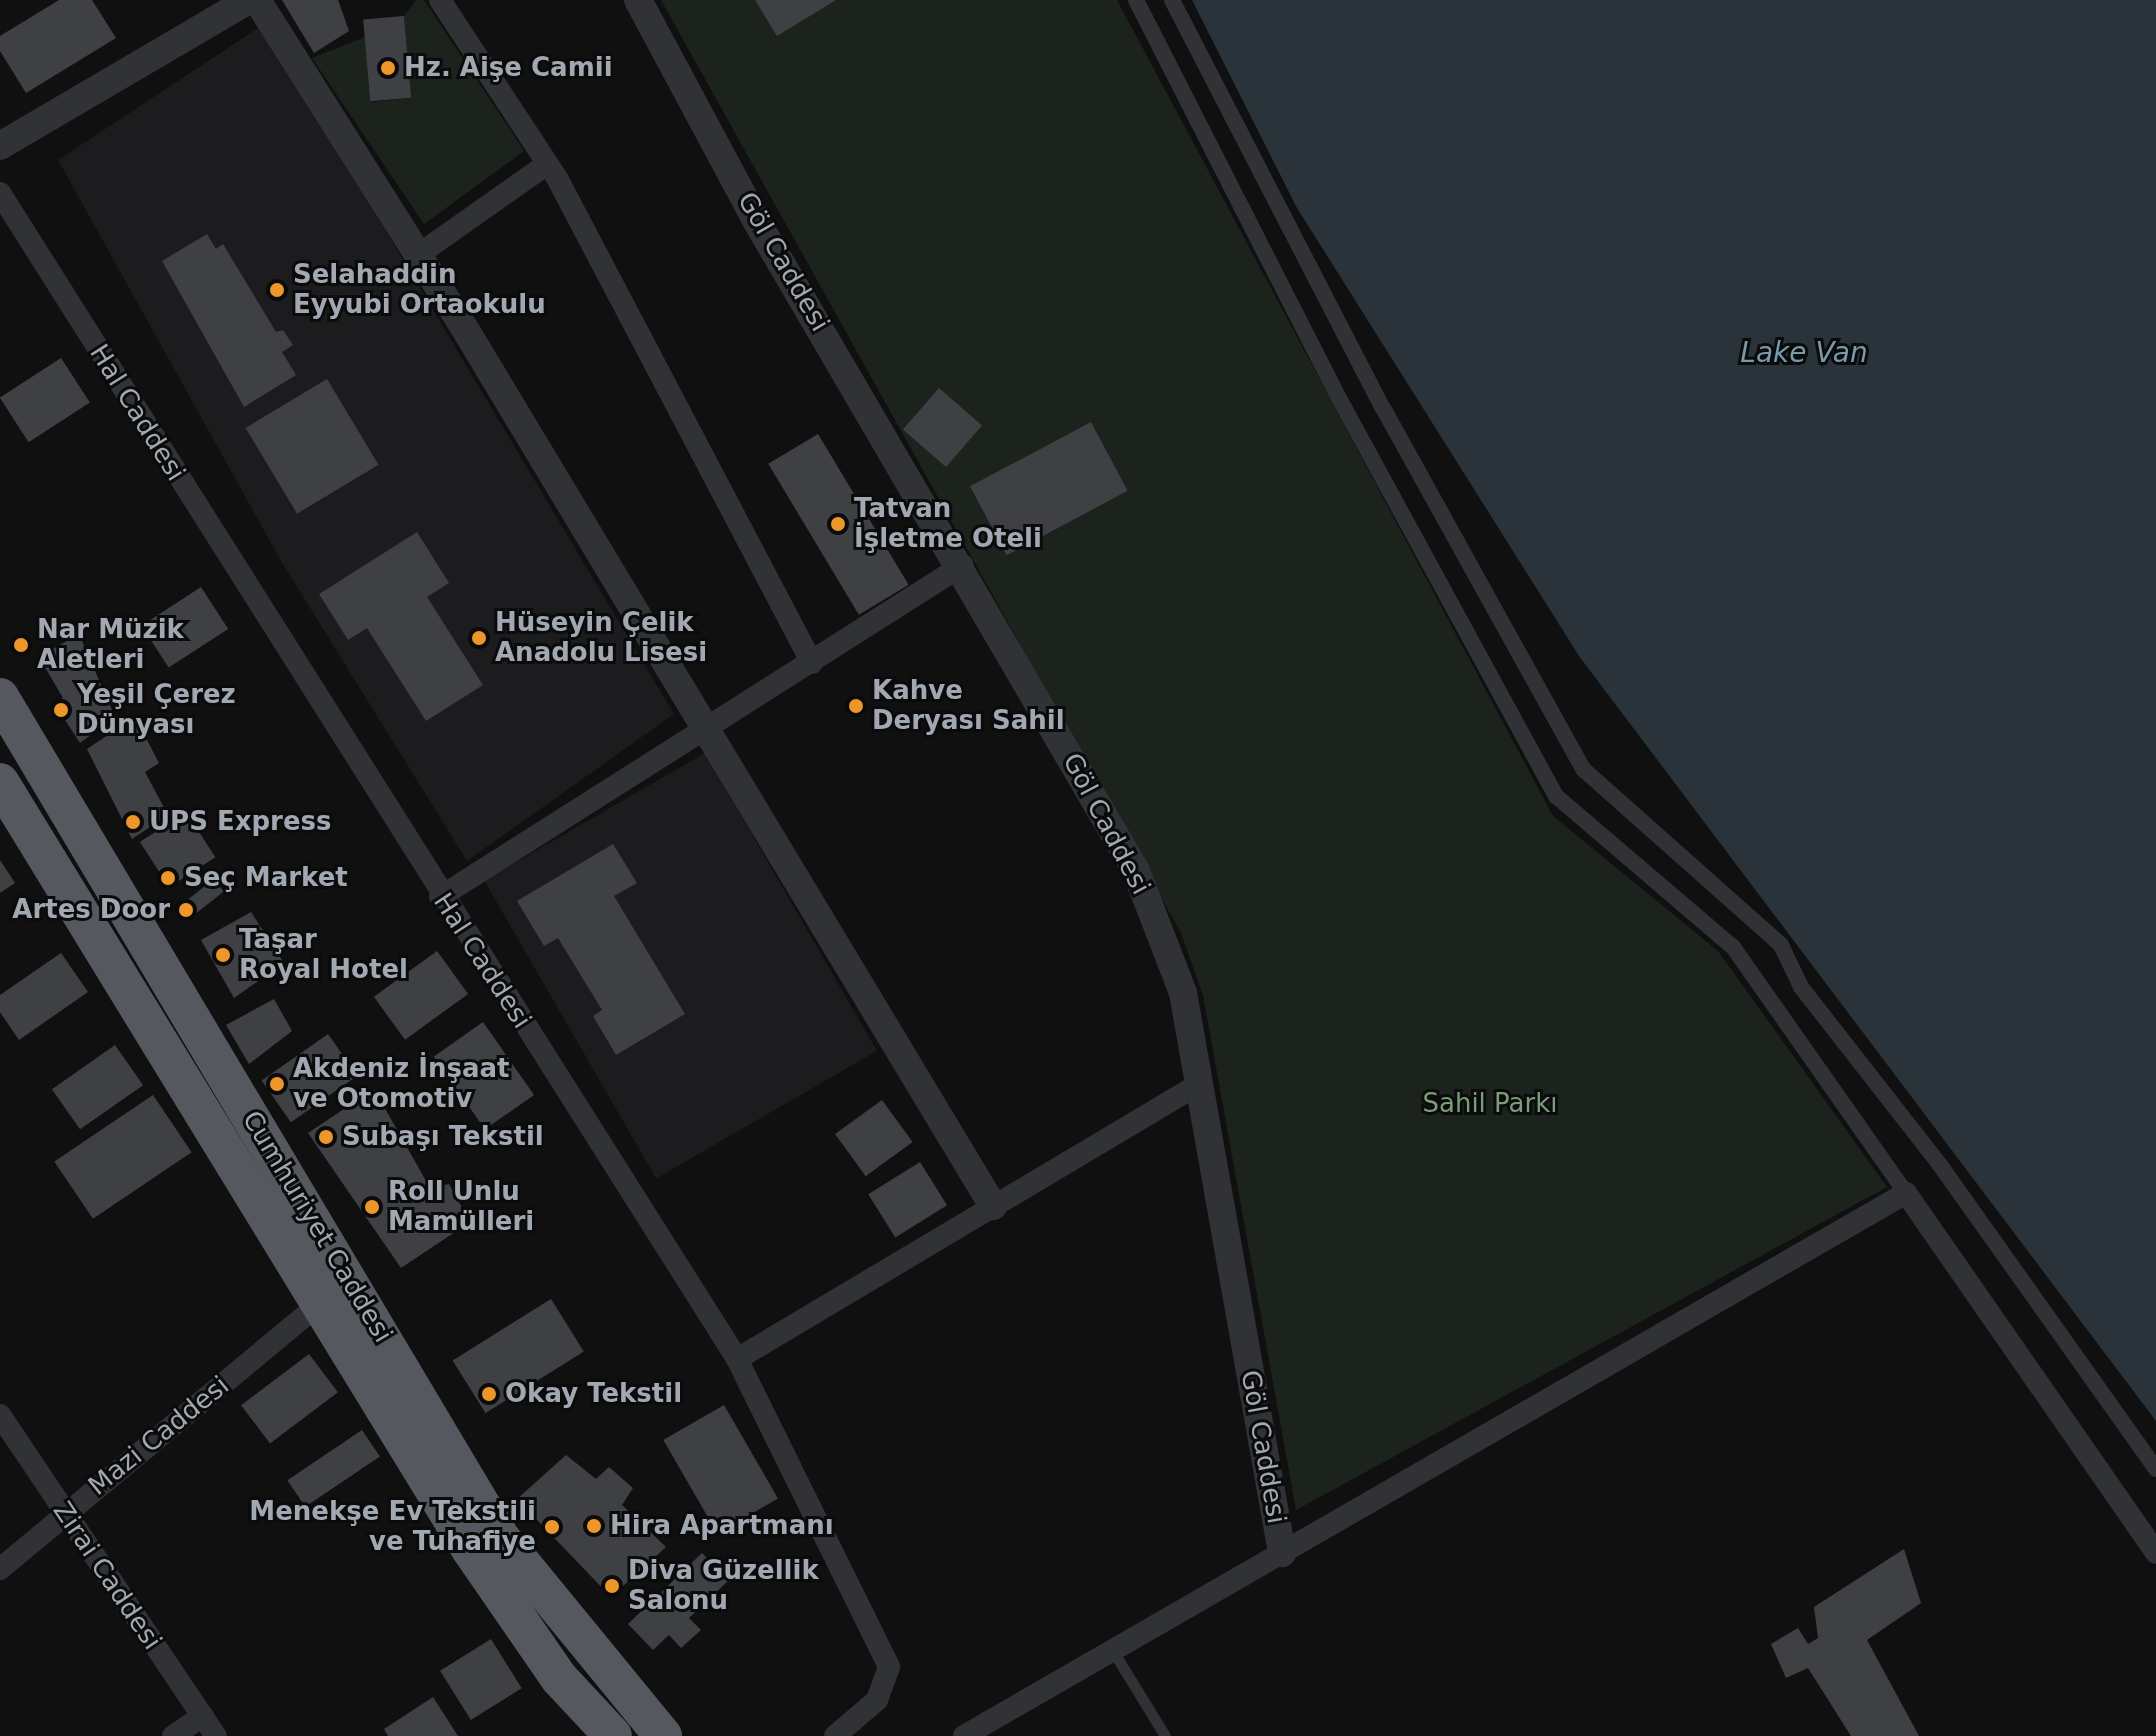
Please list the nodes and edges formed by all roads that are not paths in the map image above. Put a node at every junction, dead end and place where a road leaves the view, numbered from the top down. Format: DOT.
graph roads {
  1 [pos="249,0"];
  2 [pos="257,0"];
  3 [pos="440,0"];
  4 [pos="638,0"];
  5 [pos="1136,0"];
  6 [pos="1172,0"];
  7 [pos="0,146"];
  8 [pos="547,164"];
  9 [pos="0,193"];
  10 [pos="418,255"];
  11 [pos="963,565"];
  12 [pos="812,663"];
  13 [pos="0,697"];
  14 [pos="707,733"];
  15 [pos="0,782"];
  16 [pos="440,897"];
  17 [pos="1199,1084"];
  18 [pos="1906,1193"];
  19 [pos="993,1206"];
  20 [pos="319,1304"];
  21 [pos="737,1359"];
  22 [pos="0,1415"];
  23 [pos="2156,1469"];
  24 [pos="63,1513"];
  25 [pos="1282,1553"];
  26 [pos="2156,1553"];
  27 [pos="0,1569"];
  28 [pos="1113,1651"];
  29 [pos="203,1716"];
  30 [pos="173,1736"];
  31 [pos="216,1736"];
  32 [pos="613,1736"];
  33 [pos="663,1736"];
  34 [pos="835,1736"];
  35 [pos="964,1736"];
  36 [pos="1165,1736"];
  1 -- 7 [label="street"];
  2 -- 10 [label="street"];
  3 -- 8 [label="street"];
  4 -- 11 [label="street, Göl Caddesi"];
  5 -- 18 [label="street"];
  6 -- 23 [label="street"];
  8 -- 10 [label="street"];
  8 -- 12 [label="street"];
  9 -- 16 [label="street, Hal Caddesi"];
  10 -- 14 [label="street"];
  11 -- 12 [label="street"];
  11 -- 17 [label="street, Göl Caddesi"];
  12 -- 14 [label="street"];
  13 -- 33 [label="highway, Cumhuriyet Caddesi"];
  14 -- 16 [label="street"];
  14 -- 19 [label="street"];
  15 -- 20 [label="highway, Cumhuriyet Caddesi"];
  16 -- 21 [label="street, Hal Caddesi"];
  17 -- 19 [label="street"];
  17 -- 25 [label="street, Göl Caddesi"];
  18 -- 25 [label="street"];
  18 -- 26 [label="street"];
  19 -- 21 [label="street"];
  20 -- 24 [label="street, Mazi Caddesi"];
  20 -- 32 [label="highway, Cumhuriyet Caddesi"];
  21 -- 34 [label="street, Hal Caddesi"];
  22 -- 24 [label="street, Zirai Caddesi"];
  24 -- 27 [label="street, Mazi Caddesi"];
  24 -- 29 [label="street, Zirai Caddesi"];
  25 -- 28 [label="street"];
  28 -- 35 [label="street"];
  28 -- 36 [label="lane"];
  29 -- 30 [label="street"];
  29 -- 31 [label="street, Zirai Caddesi"];
}
